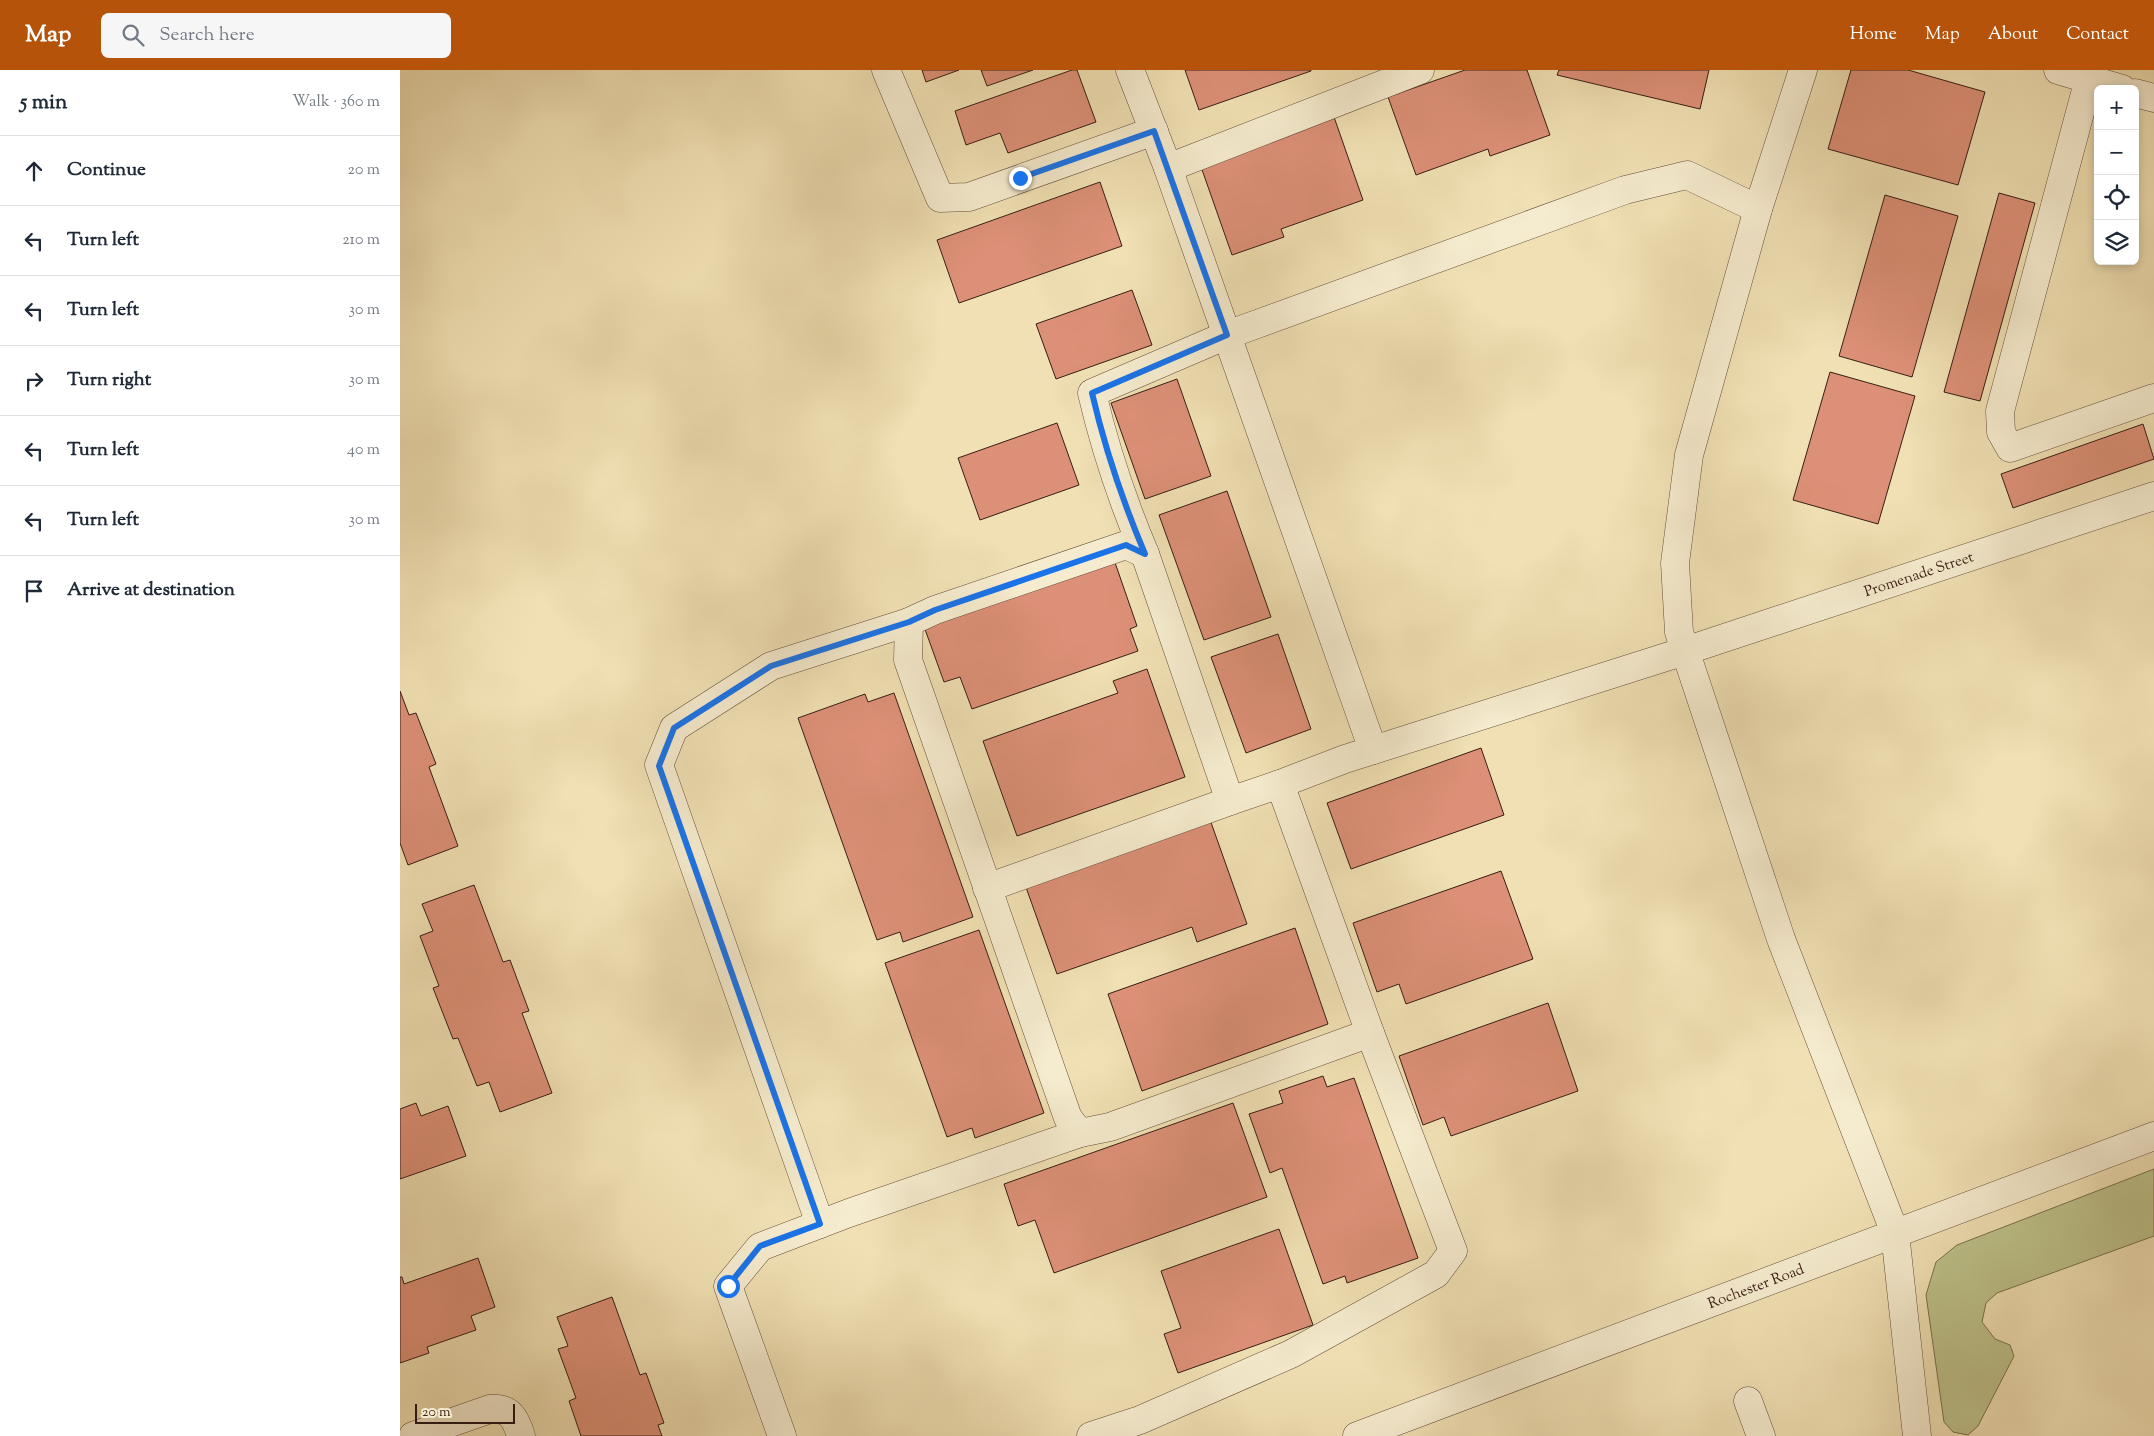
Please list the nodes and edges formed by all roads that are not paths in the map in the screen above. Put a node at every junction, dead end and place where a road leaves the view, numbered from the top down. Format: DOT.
graph roads {
  1 [pos="886,70"];
  2 [pos="1130,70"];
  3 [pos="1420,70"];
  4 [pos="1803,70"];
  5 [pos="2058,70"];
  6 [pos="2089,79"];
  7 [pos="2109,85"];
  8 [pos="2139,94"];
  9 [pos="2154,98"];
  10 [pos="1154,131"];
  11 [pos="1168,168"];
  12 [pos="1758,209"];
  13 [pos="1227,335"];
  14 [pos="2154,398"];
  15 [pos="2154,496"];
  16 [pos="1145,554"];
  17 [pos="909,622"];
  18 [pos="1685,650"];
  19 [pos="1373,750"];
  20 [pos="1280,784"];
  21 [pos="1230,801"];
  22 [pos="987,888"];
  23 [pos="1370,1033"];
  24 [pos="1080,1133"];
  25 [pos="2154,1136"];
  26 [pos="820,1224"];
  27 [pos="1895,1233"];
  28 [pos="1748,1400"];
  29 [pos="413,1436"];
  30 [pos="521,1436"];
  31 [pos="782,1436"];
  32 [pos="1091,1436"];
  33 [pos="1357,1436"];
  34 [pos="1762,1436"];
  35 [pos="1917,1436"];
  1 -- 10 [label="street"];
  2 -- 10 [label="street"];
  3 -- 11 [label="street"];
  4 -- 12 [label="street"];
  5 -- 6 [label="street"];
  6 -- 7 [label="street"];
  6 -- 14 [label="street"];
  8 -- 9 [label="street"];
  10 -- 11 [label="street"];
  11 -- 13 [label="street"];
  12 -- 13 [label="street"];
  12 -- 18 [label="street"];
  13 -- 16 [label="street"];
  13 -- 19 [label="street"];
  15 -- 18 [label="street, Promenade Street"];
  16 -- 17 [label="street"];
  16 -- 21 [label="street"];
  17 -- 22 [label="street"];
  17 -- 26 [label="street"];
  18 -- 19 [label="street, Promenade Street"];
  18 -- 27 [label="street"];
  19 -- 20 [label="street, Promenade Street"];
  20 -- 21 [label="street, Promenade Street"];
  20 -- 23 [label="street"];
  21 -- 22 [label="street, Promenade Street"];
  22 -- 24 [label="street"];
  23 -- 24 [label="street"];
  23 -- 32 [label="street"];
  24 -- 26 [label="street"];
  25 -- 27 [label="street, Rochester Road"];
  26 -- 31 [label="street"];
  27 -- 33 [label="street, Rochester Road"];
  27 -- 35 [label="street"];
  28 -- 34 [label="street"];
  29 -- 30 [label="street"];
}
